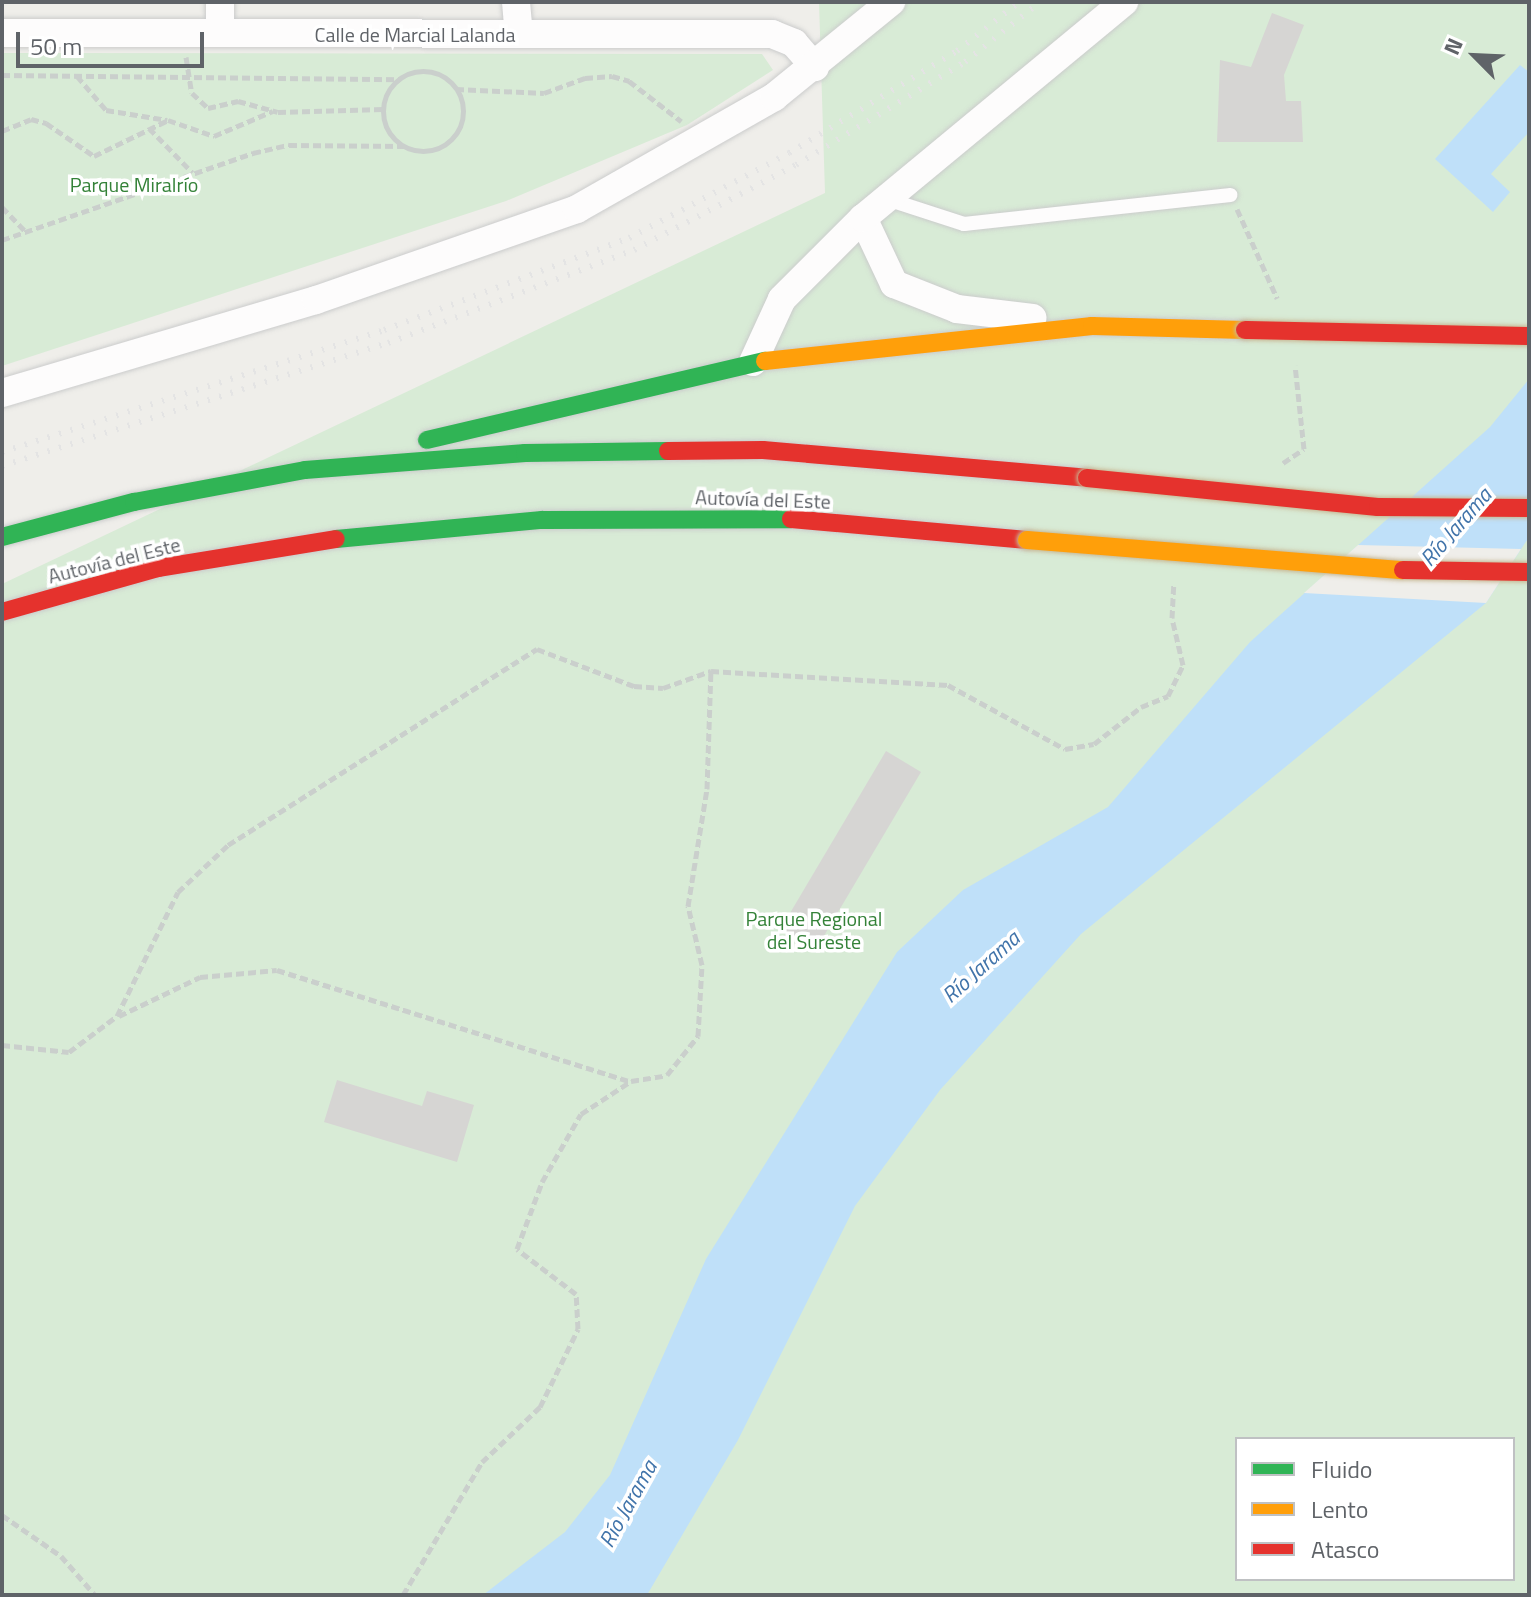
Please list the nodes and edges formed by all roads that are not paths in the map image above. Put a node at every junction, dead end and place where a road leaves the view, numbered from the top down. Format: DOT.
graph roads {
  1 [pos="220,2"];
  2 [pos="516,2"];
  3 [pos="891,2"];
  4 [pos="1124,2"];
  5 [pos="2,33"];
  6 [pos="220,33"];
  7 [pos="519,34"];
  8 [pos="815,67"];
  9 [pos="1230,195"];
  10 [pos="886,199"];
  11 [pos="863,218"];
  12 [pos="1092,326"];
  13 [pos="1529,336"];
  14 [pos="753,362"];
  15 [pos="2,393"];
  16 [pos="305,470"];
  17 [pos="1529,508"];
  18 [pos="2,537"];
  19 [pos="1529,572"];
  20 [pos="2,612"];
  1 -- 6 [label="street"];
  2 -- 7 [label="street"];
  3 -- 8 [label="street"];
  4 -- 10 [label="street"];
  5 -- 6 [label="street, Calle de Marcial Lalanda"];
  6 -- 7 [label="street, Calle de Marcial Lalanda"];
  7 -- 8 [label="street, Calle de Marcial Lalanda"];
  8 -- 15 [label="street"];
  9 -- 10 [label="lane"];
  10 -- 11 [label="street"];
  11 -- 12 [label="street"];
  11 -- 14 [label="street"];
  12 -- 13 [label="highway, bridge"];
  12 -- 14 [label="highway"];
  14 -- 16 [label="highway"];
  16 -- 17 [label="highway, bridge"];
  16 -- 18 [label="highway"];
  19 -- 20 [label="highway, Autovía del Este, bridge"];
}
